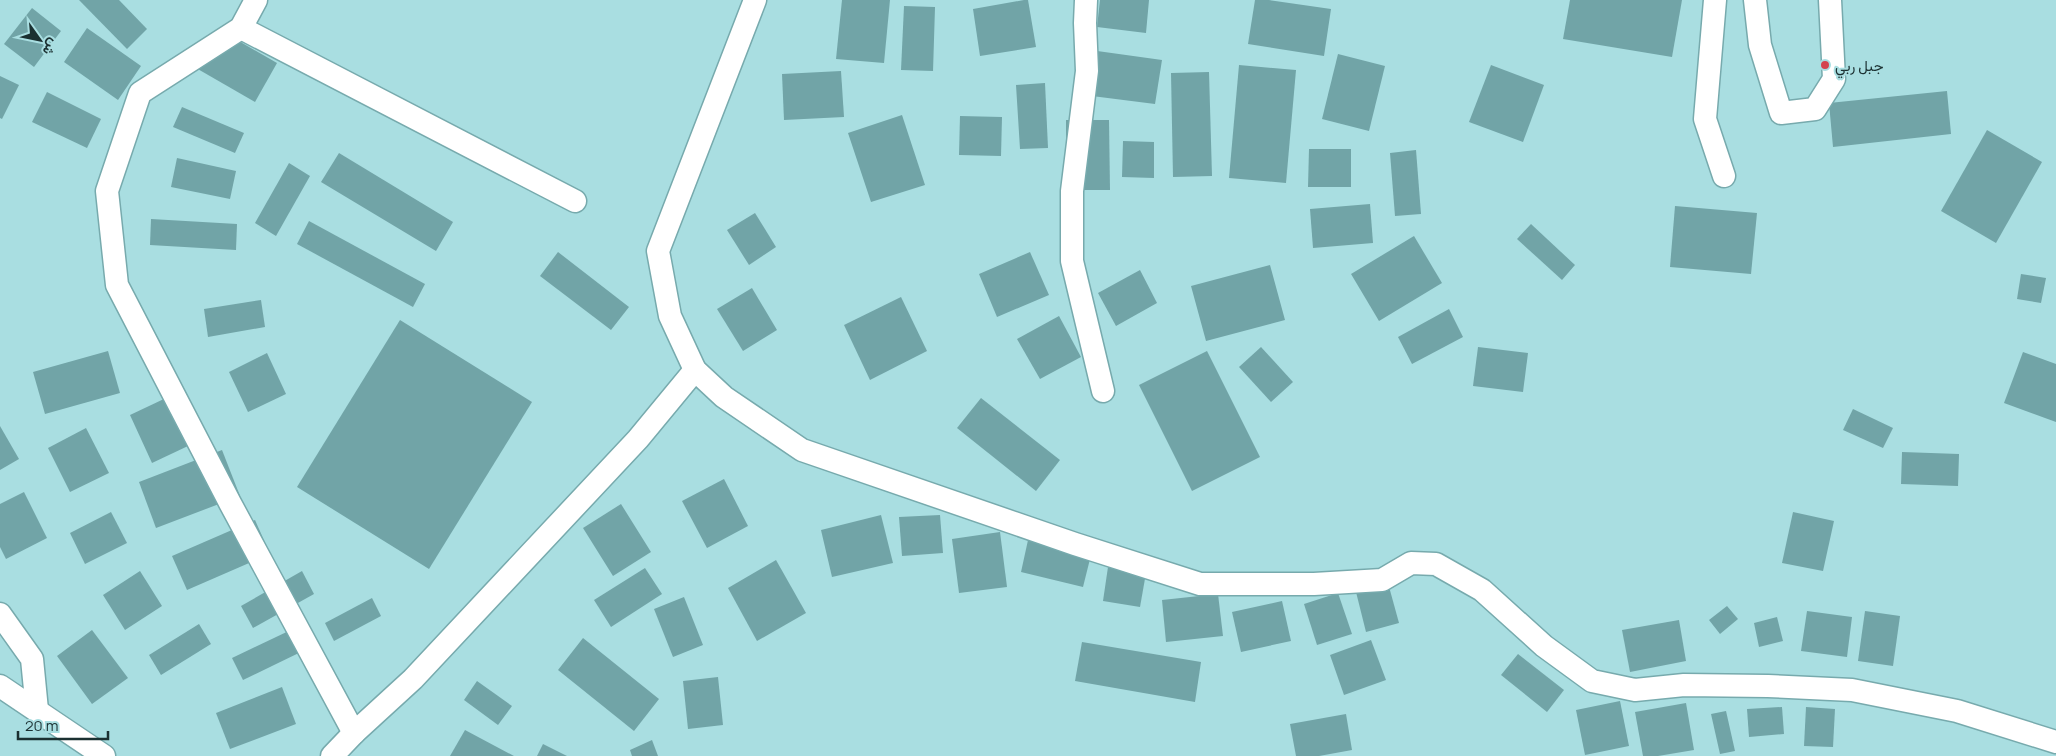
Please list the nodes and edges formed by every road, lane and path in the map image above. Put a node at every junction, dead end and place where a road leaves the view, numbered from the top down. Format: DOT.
graph roads {
  1 [pos="256,0"];
  2 [pos="755,0"];
  3 [pos="1086,0"];
  4 [pos="1715,0"];
  5 [pos="1755,0"];
  6 [pos="1830,0"];
  7 [pos="241,28"];
  8 [pos="1724,176"];
  9 [pos="575,201"];
  10 [pos="695,370"];
  11 [pos="1103,391"];
  12 [pos="0,614"];
  13 [pos="0,686"];
  14 [pos="37,710"];
  15 [pos="354,733"];
  16 [pos="2056,742"];
  17 [pos="104,756"];
  18 [pos="332,756"];
  1 -- 7 [label="street"];
  2 -- 10 [label="street"];
  3 -- 11 [label="street"];
  4 -- 8 [label="street"];
  5 -- 6 [label="street"];
  7 -- 9 [label="street"];
  7 -- 15 [label="street"];
  10 -- 15 [label="street"];
  10 -- 16 [label="street"];
  12 -- 14 [label="street"];
  13 -- 14 [label="street"];
  14 -- 17 [label="street"];
  15 -- 18 [label="street"];
}
